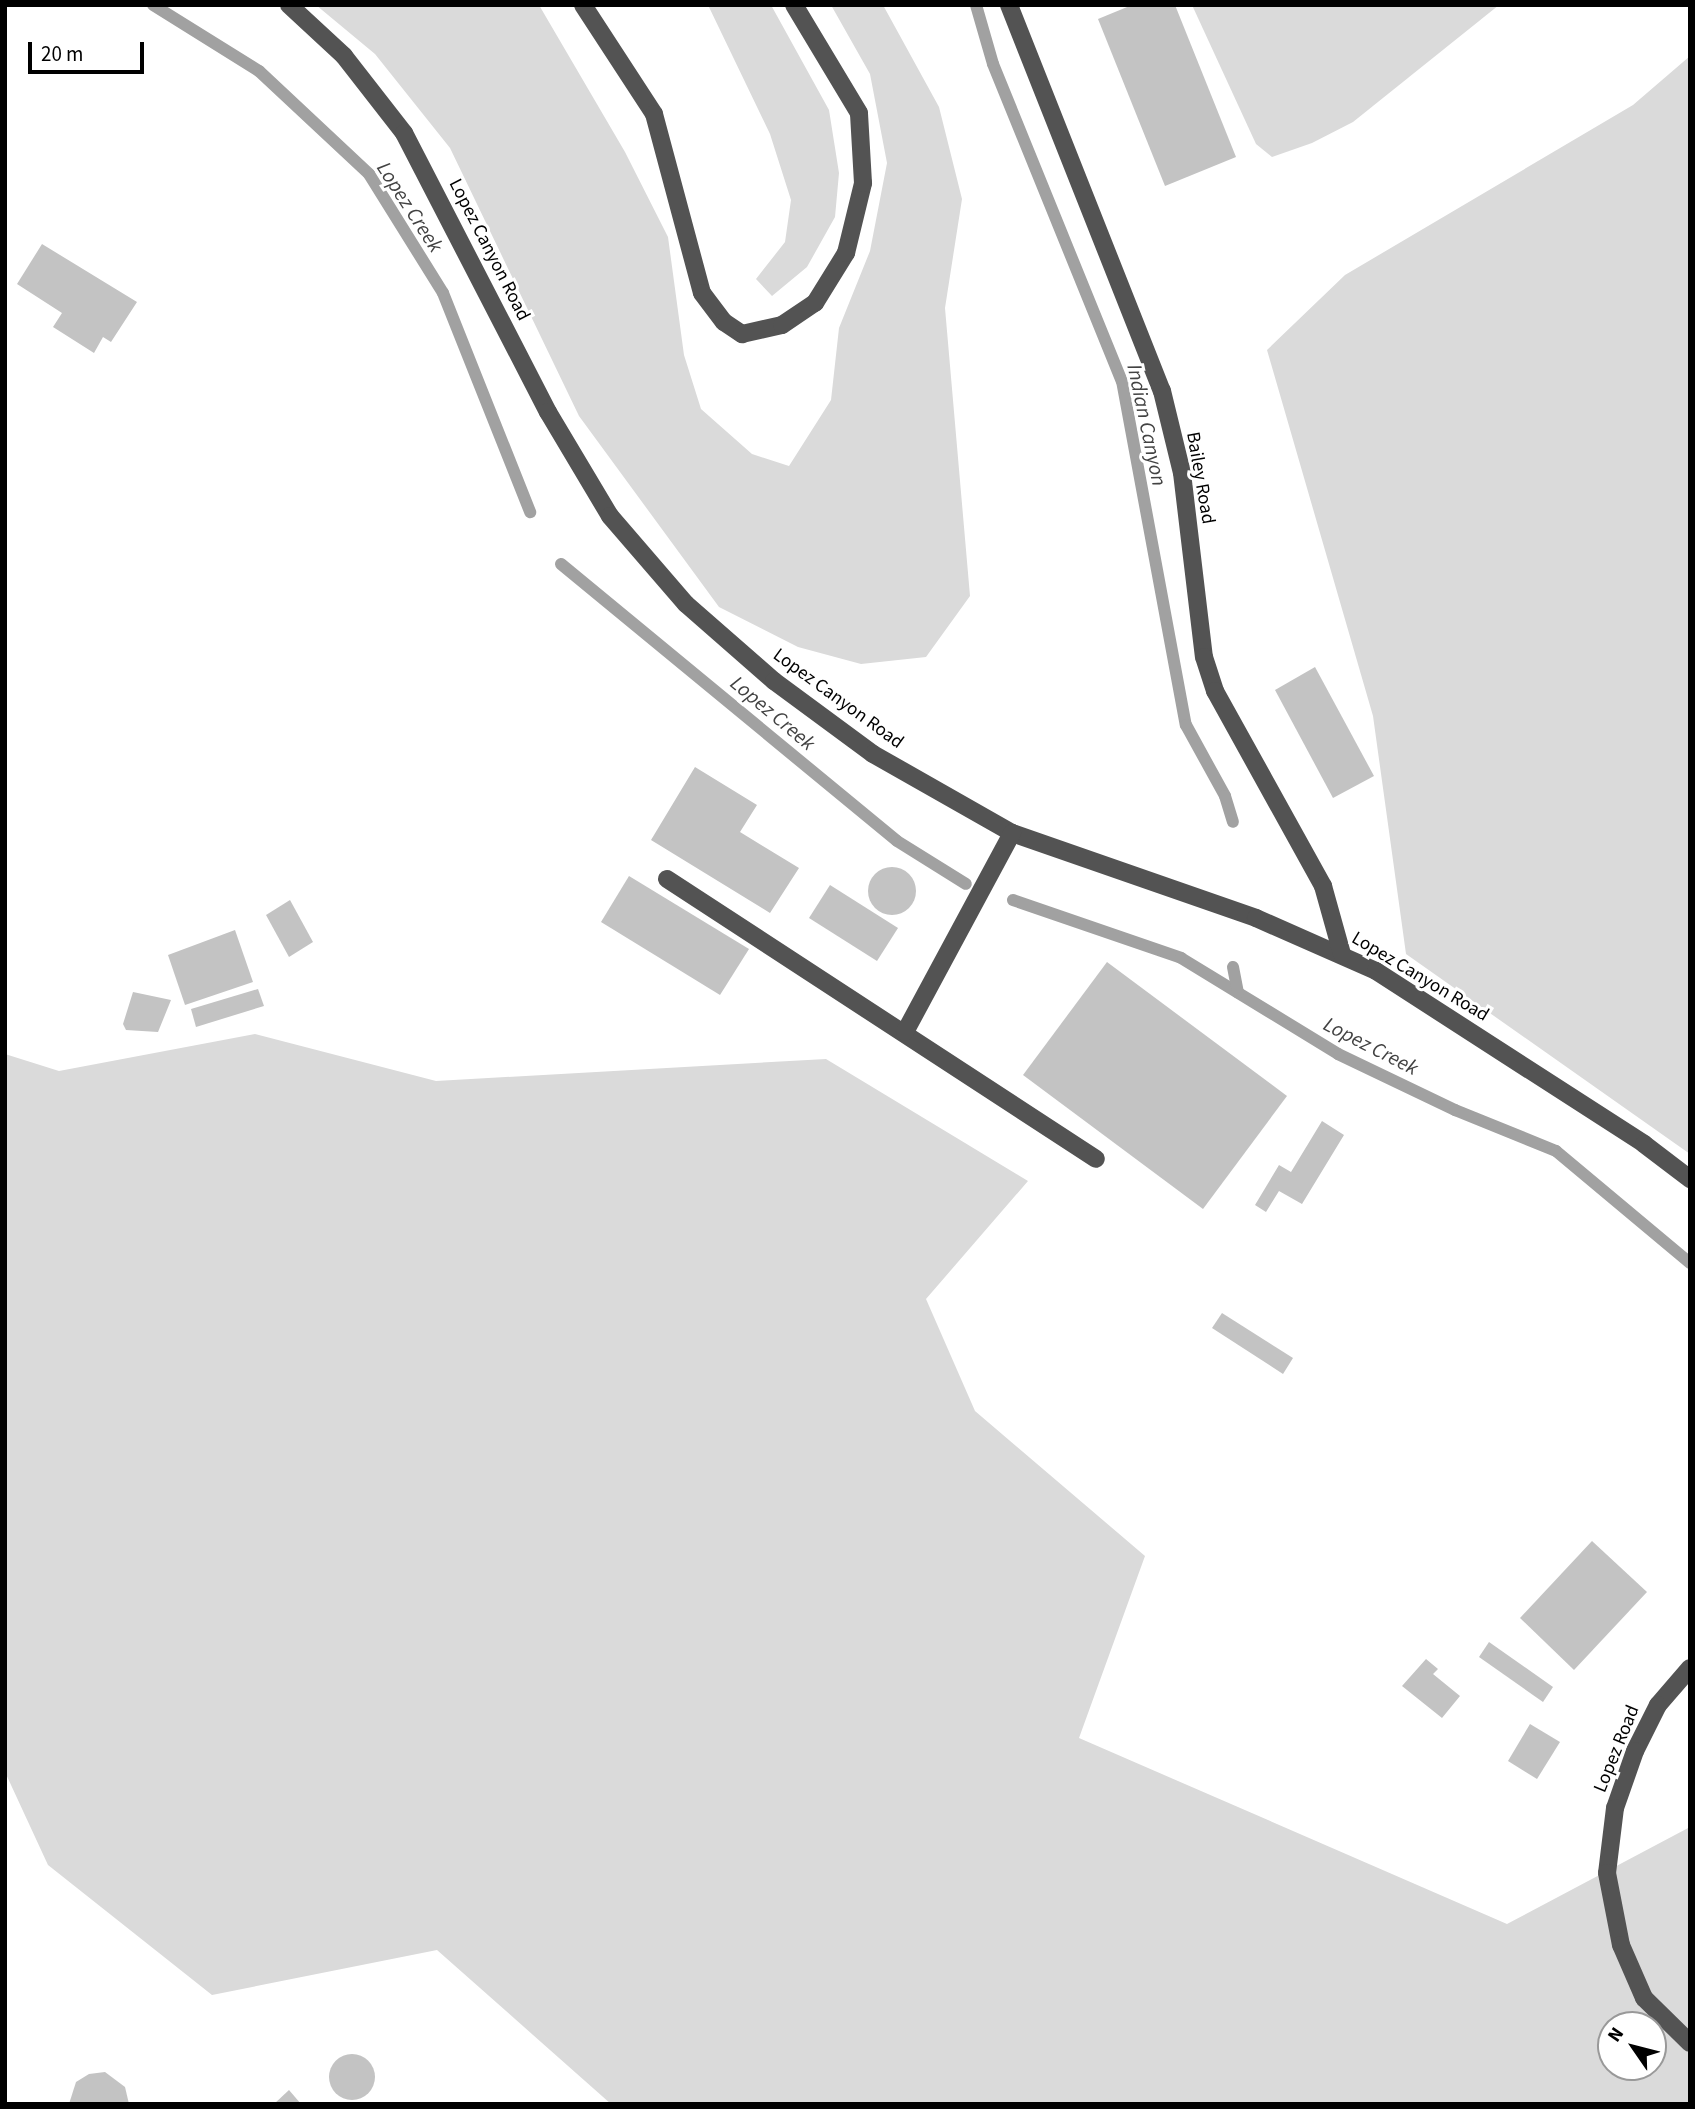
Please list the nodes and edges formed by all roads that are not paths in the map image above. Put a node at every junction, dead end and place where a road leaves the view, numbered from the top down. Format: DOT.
graph roads {
  1 [pos="289,5"];
  2 [pos="583,5"];
  3 [pos="794,5"];
  4 [pos="1009,5"];
  5 [pos="1012,833"];
  6 [pos="667,879"];
  7 [pos="1342,954"];
  8 [pos="905,1032"];
  9 [pos="1096,1159"];
  10 [pos="1690,1179"];
  11 [pos="1690,1668"];
  12 [pos="1690,2043"];
  1 -- 5 [label="street, Lopez Canyon Road"];
  2 -- 3 [label="street"];
  4 -- 7 [label="street, Bailey Road"];
  5 -- 7 [label="street, Lopez Canyon Road"];
  5 -- 8 [label="street"];
  6 -- 8 [label="street"];
  7 -- 10 [label="street, Lopez Canyon Road"];
  8 -- 9 [label="street"];
  11 -- 12 [label="street, Lopez Road"];
}
